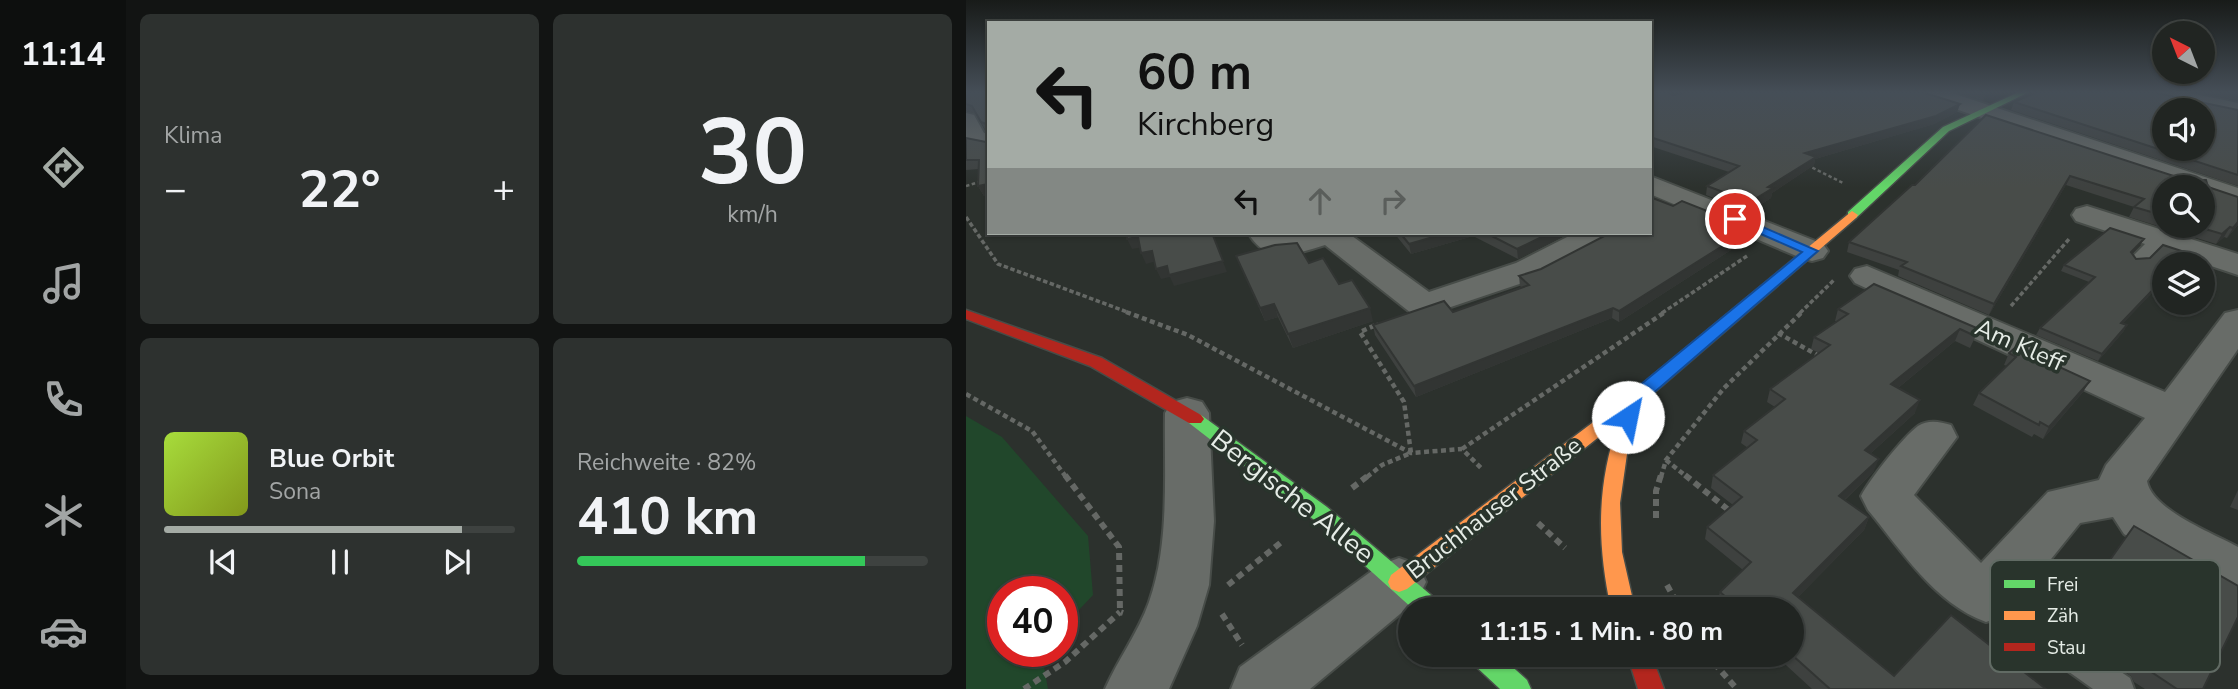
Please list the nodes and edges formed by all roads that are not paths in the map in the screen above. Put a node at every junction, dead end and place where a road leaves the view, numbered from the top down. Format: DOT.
graph roads {
  1 [pos="968,124"];
  2 [pos="1955,124"];
  3 [pos="2023,124"];
  4 [pos="987,141"];
  5 [pos="1652,165"];
  6 [pos="1658,194"];
  7 [pos="2238,197"];
  8 [pos="2093,217"];
  9 [pos="1266,235"];
  10 [pos="1326,235"];
  11 [pos="1336,235"];
  12 [pos="1594,235"];
  13 [pos="1816,246"];
  14 [pos="2238,265"];
  15 [pos="1867,276"];
  16 [pos="966,314"];
  17 [pos="2238,321"];
  18 [pos="1635,398"];
  19 [pos="1187,413"];
  20 [pos="2173,413"];
  21 [pos="1935,437"];
  22 [pos="2125,495"];
  23 [pos="2018,560"];
  24 [pos="2214,560"];
  25 [pos="2220,564"];
  26 [pos="2238,574"];
  27 [pos="1990,592"];
  28 [pos="1414,595"];
  29 [pos="1619,597"];
  30 [pos="1986,597"];
  31 [pos="1990,600"];
  32 [pos="1494,667"];
  33 [pos="1643,667"];
  34 [pos="2094,672"];
  35 [pos="1265,687"];
  36 [pos="1136,689"];
  37 [pos="1518,689"];
  38 [pos="1651,689"];
  39 [pos="2119,689"];
  1 -- 4 [label="street"];
  2 -- 13 [label="street, Bruchhauser Straße"];
  3 -- 7 [label="street"];
  5 -- 6 [label="street"];
  6 -- 13 [label="street"];
  8 -- 14 [label="street"];
  9 -- 10 [label="street"];
  11 -- 12 [label="street"];
  13 -- 18 [label="street, Bruchhauser Straße"];
  15 -- 20 [label="street, Am Kleff"];
  16 -- 19 [label="street, Bergische Allee"];
  17 -- 20 [label="street"];
  18 -- 28 [label="street, Bruchhauser Straße"];
  18 -- 29 [label="street"];
  19 -- 28 [label="street, Bergische Allee"];
  19 -- 36 [label="street, Bergische Allee"];
  20 -- 22 [label="street"];
  21 -- 30 [label="street"];
  22 -- 23 [label="street"];
  22 -- 24 [label="street"];
  25 -- 26 [label="street"];
  27 -- 30 [label="street"];
  28 -- 35 [label="street, Bruchhauser Straße"];
  30 -- 31 [label="lane"];
  32 -- 37 [label="street"];
  33 -- 38 [label="street"];
  34 -- 39 [label="lane"];
}
